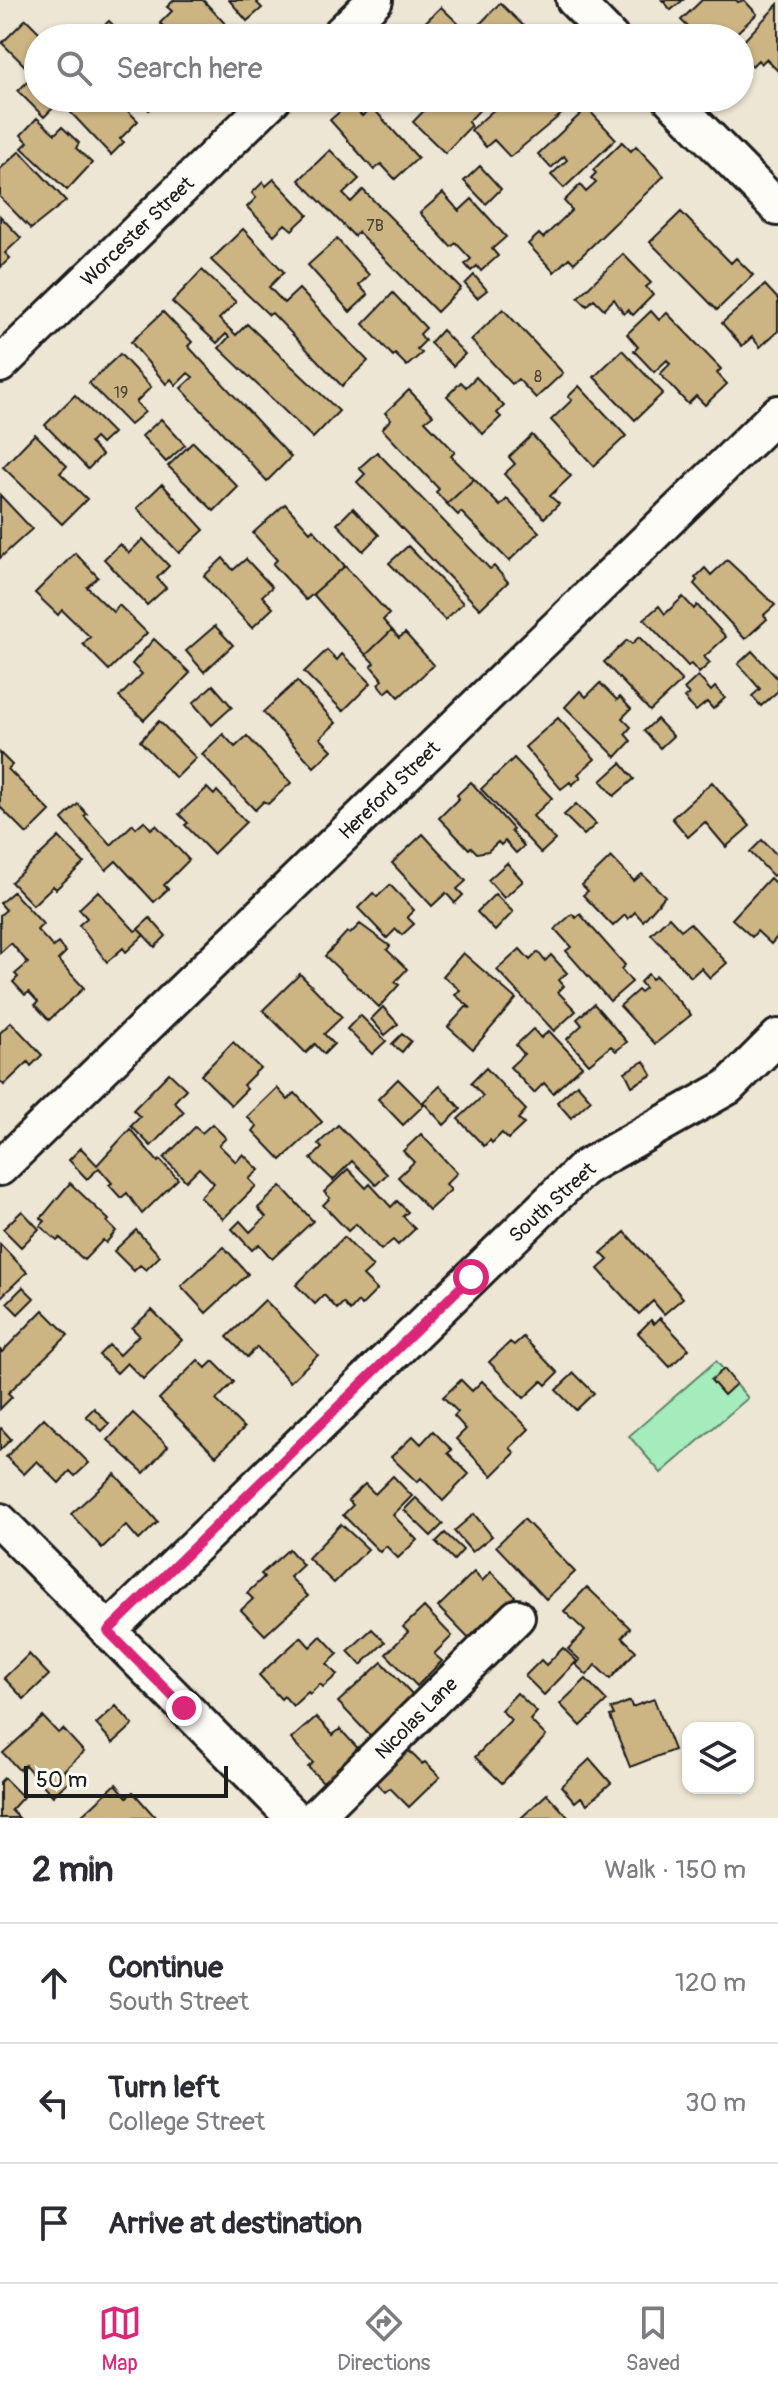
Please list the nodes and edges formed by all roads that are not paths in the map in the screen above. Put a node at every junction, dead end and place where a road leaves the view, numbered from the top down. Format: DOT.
graph roads {
  1 [pos="375,0"];
  2 [pos="574,0"];
  3 [pos="350,24"];
  4 [pos="597,24"];
  5 [pos="260,112"];
  6 [pos="684,112"];
  7 [pos="778,208"];
  8 [pos="0,365"];
  9 [pos="778,413"];
  10 [pos="778,1037"];
  11 [pos="0,1168"];
  12 [pos="0,1521"];
  13 [pos="517,1617"];
  14 [pos="108,1631"];
  15 [pos="294,1818"];
  16 [pos="314,1818"];
  1 -- 3 [label="street"];
  2 -- 4 [label="street"];
  5 -- 8 [label="street, Worcester Street"];
  6 -- 7 [label="street"];
  9 -- 11 [label="street, Hereford Street"];
  10 -- 14 [label="street, South Street"];
  12 -- 14 [label="street"];
  13 -- 16 [label="street, Nicolas Lane"];
  14 -- 15 [label="street"];
}
